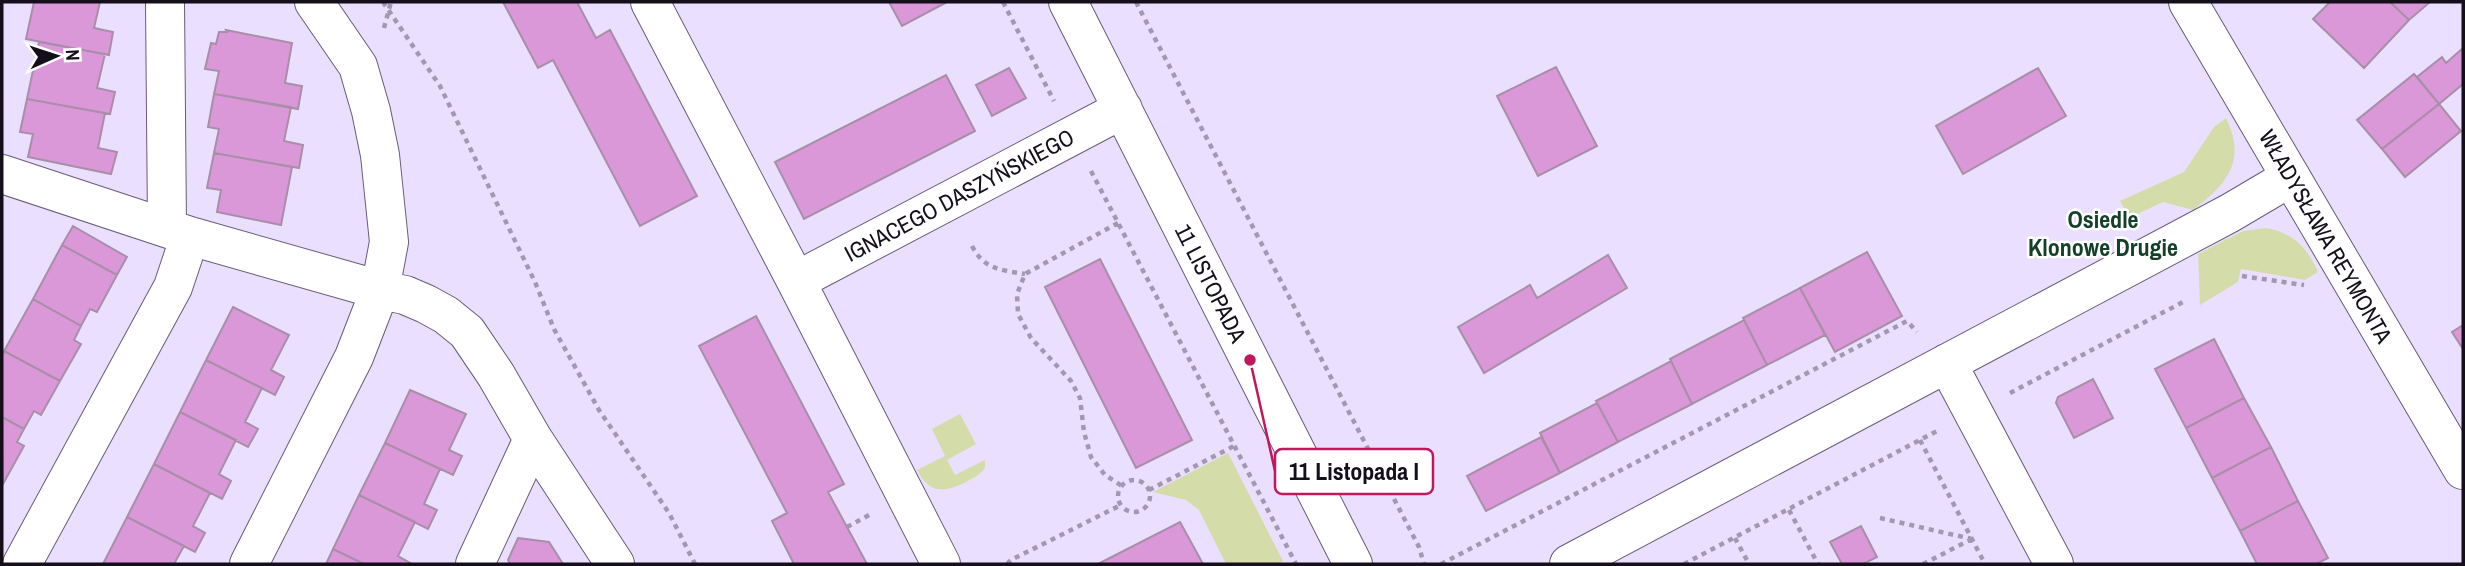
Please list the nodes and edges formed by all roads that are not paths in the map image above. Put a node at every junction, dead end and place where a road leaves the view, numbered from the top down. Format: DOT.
graph roads {
  1 [pos="165,2"];
  2 [pos="314,2"];
  3 [pos="650,2"];
  4 [pos="1068,2"];
  5 [pos="2188,2"];
  6 [pos="1123,109"];
  7 [pos="2,174"];
  8 [pos="2291,177"];
  9 [pos="178,232"];
  10 [pos="796,281"];
  11 [pos="380,290"];
  12 [pos="1947,363"];
  13 [pos="533,439"];
  14 [pos="2463,470"];
  15 [pos="1350,563"];
  16 [pos="22,564"];
  17 [pos="249,564"];
  18 [pos="475,564"];
  19 [pos="615,564"];
  20 [pos="941,564"];
  21 [pos="1569,564"];
  22 [pos="2054,564"];
  1 -- 9 [label="street"];
  2 -- 11 [label="street"];
  3 -- 10 [label="street"];
  4 -- 6 [label="street, 11 LISTOPADA"];
  5 -- 8 [label="street, WŁADYSŁAWA REYMONTA"];
  6 -- 10 [label="street, IGNACEGO DASZYŃSKIEGO"];
  6 -- 15 [label="street, 11 LISTOPADA"];
  7 -- 9 [label="street"];
  8 -- 12 [label="street"];
  8 -- 14 [label="street, WŁADYSŁAWA REYMONTA"];
  9 -- 11 [label="street"];
  9 -- 16 [label="street"];
  10 -- 20 [label="street"];
  11 -- 13 [label="street"];
  11 -- 17 [label="street"];
  12 -- 21 [label="street"];
  12 -- 22 [label="street"];
  13 -- 18 [label="street"];
  13 -- 19 [label="street"];
}
